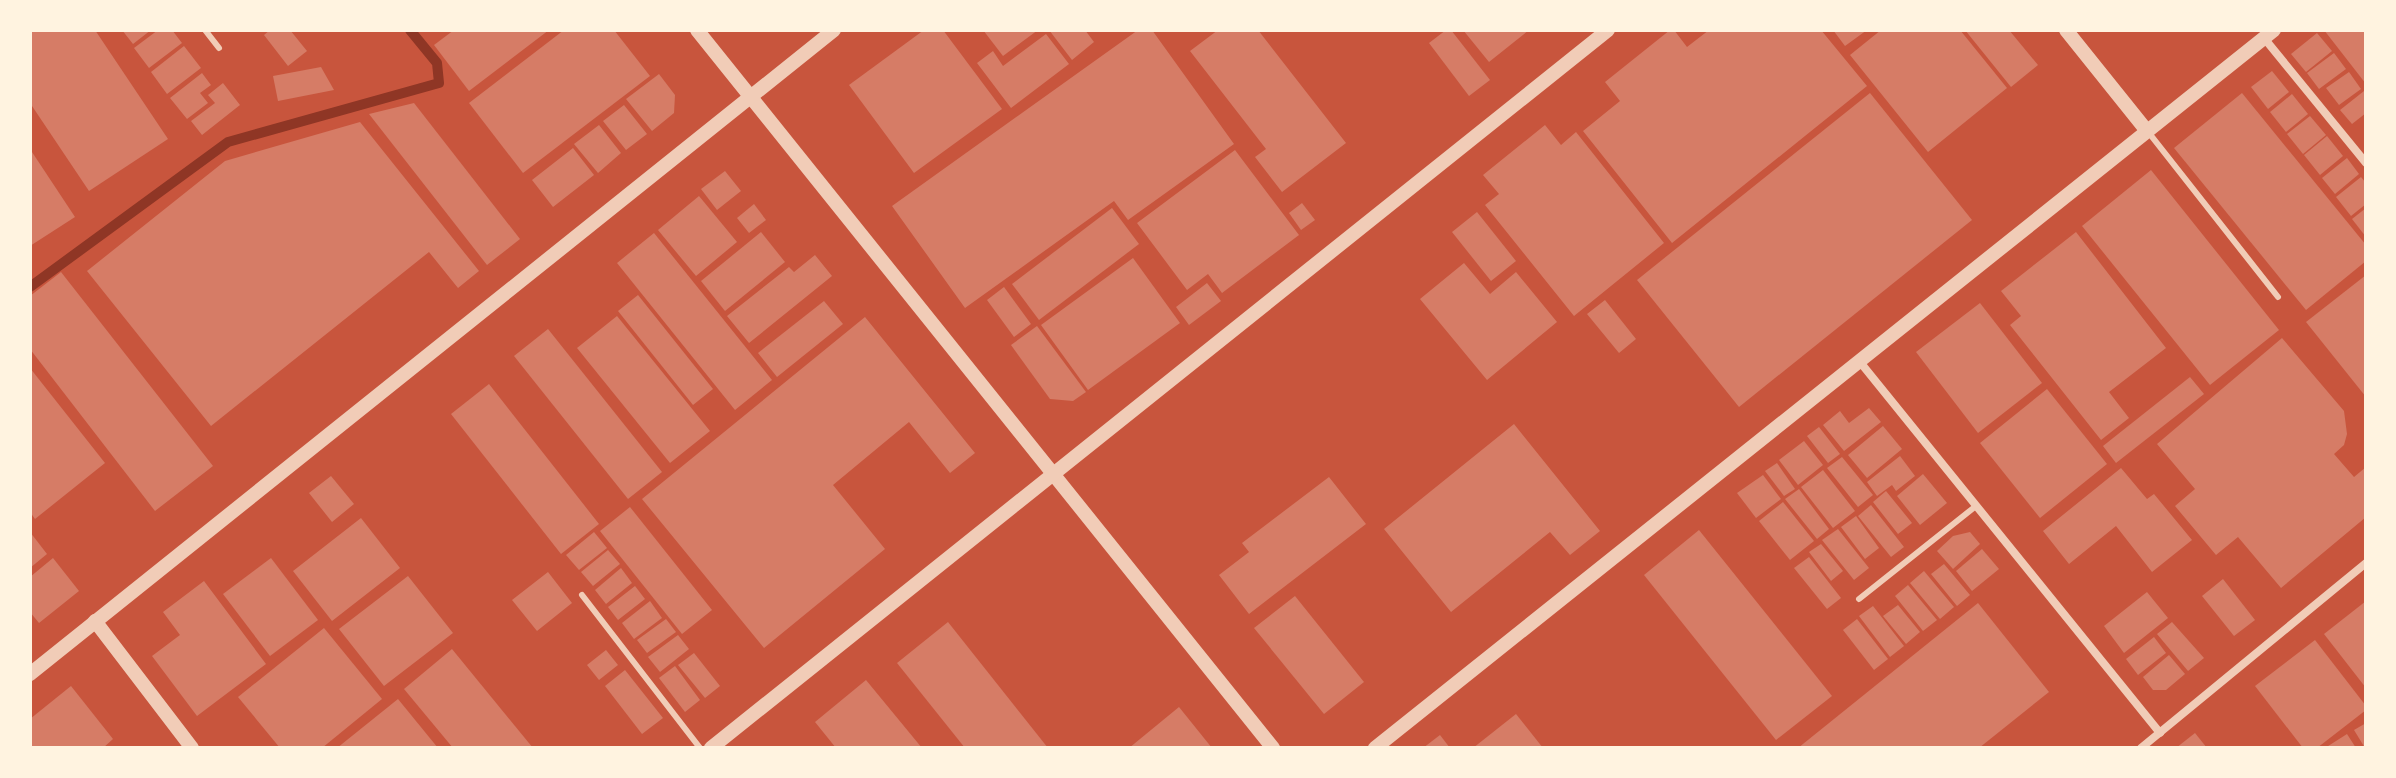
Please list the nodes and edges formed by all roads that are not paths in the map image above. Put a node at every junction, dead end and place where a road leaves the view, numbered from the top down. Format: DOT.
graph roads {
  1 [pos="205,30"];
  2 [pos="697,30"];
  3 [pos="834,30"];
  4 [pos="1608,30"];
  5 [pos="2066,30"];
  6 [pos="2269,34"];
  7 [pos="219,48"];
  8 [pos="750,97"];
  9 [pos="2147,131"];
  10 [pos="2366,163"];
  11 [pos="2278,297"];
  12 [pos="1860,362"];
  13 [pos="1053,473"];
  14 [pos="1976,506"];
  15 [pos="2366,563"];
  16 [pos="582,595"];
  17 [pos="1859,599"];
  18 [pos="95,621"];
  19 [pos="30,674"];
  20 [pos="2160,733"];
  21 [pos="192,748"];
  22 [pos="700,748"];
  23 [pos="711,748"];
  24 [pos="1273,748"];
  25 [pos="1375,748"];
  26 [pos="2141,748"];
  1 -- 7 [label="lane"];
  2 -- 8 [label="street"];
  3 -- 8 [label="street"];
  4 -- 13 [label="street"];
  5 -- 9 [label="street"];
  6 -- 9 [label="street"];
  6 -- 10 [label="street"];
  8 -- 13 [label="street"];
  8 -- 18 [label="street"];
  9 -- 11 [label="lane"];
  9 -- 12 [label="street"];
  12 -- 14 [label="street"];
  12 -- 25 [label="street"];
  13 -- 23 [label="street"];
  13 -- 24 [label="street"];
  14 -- 17 [label="lane"];
  14 -- 20 [label="street"];
  15 -- 20 [label="street"];
  16 -- 22 [label="lane"];
  18 -- 19 [label="street"];
  18 -- 21 [label="street"];
  20 -- 26 [label="street"];
}
